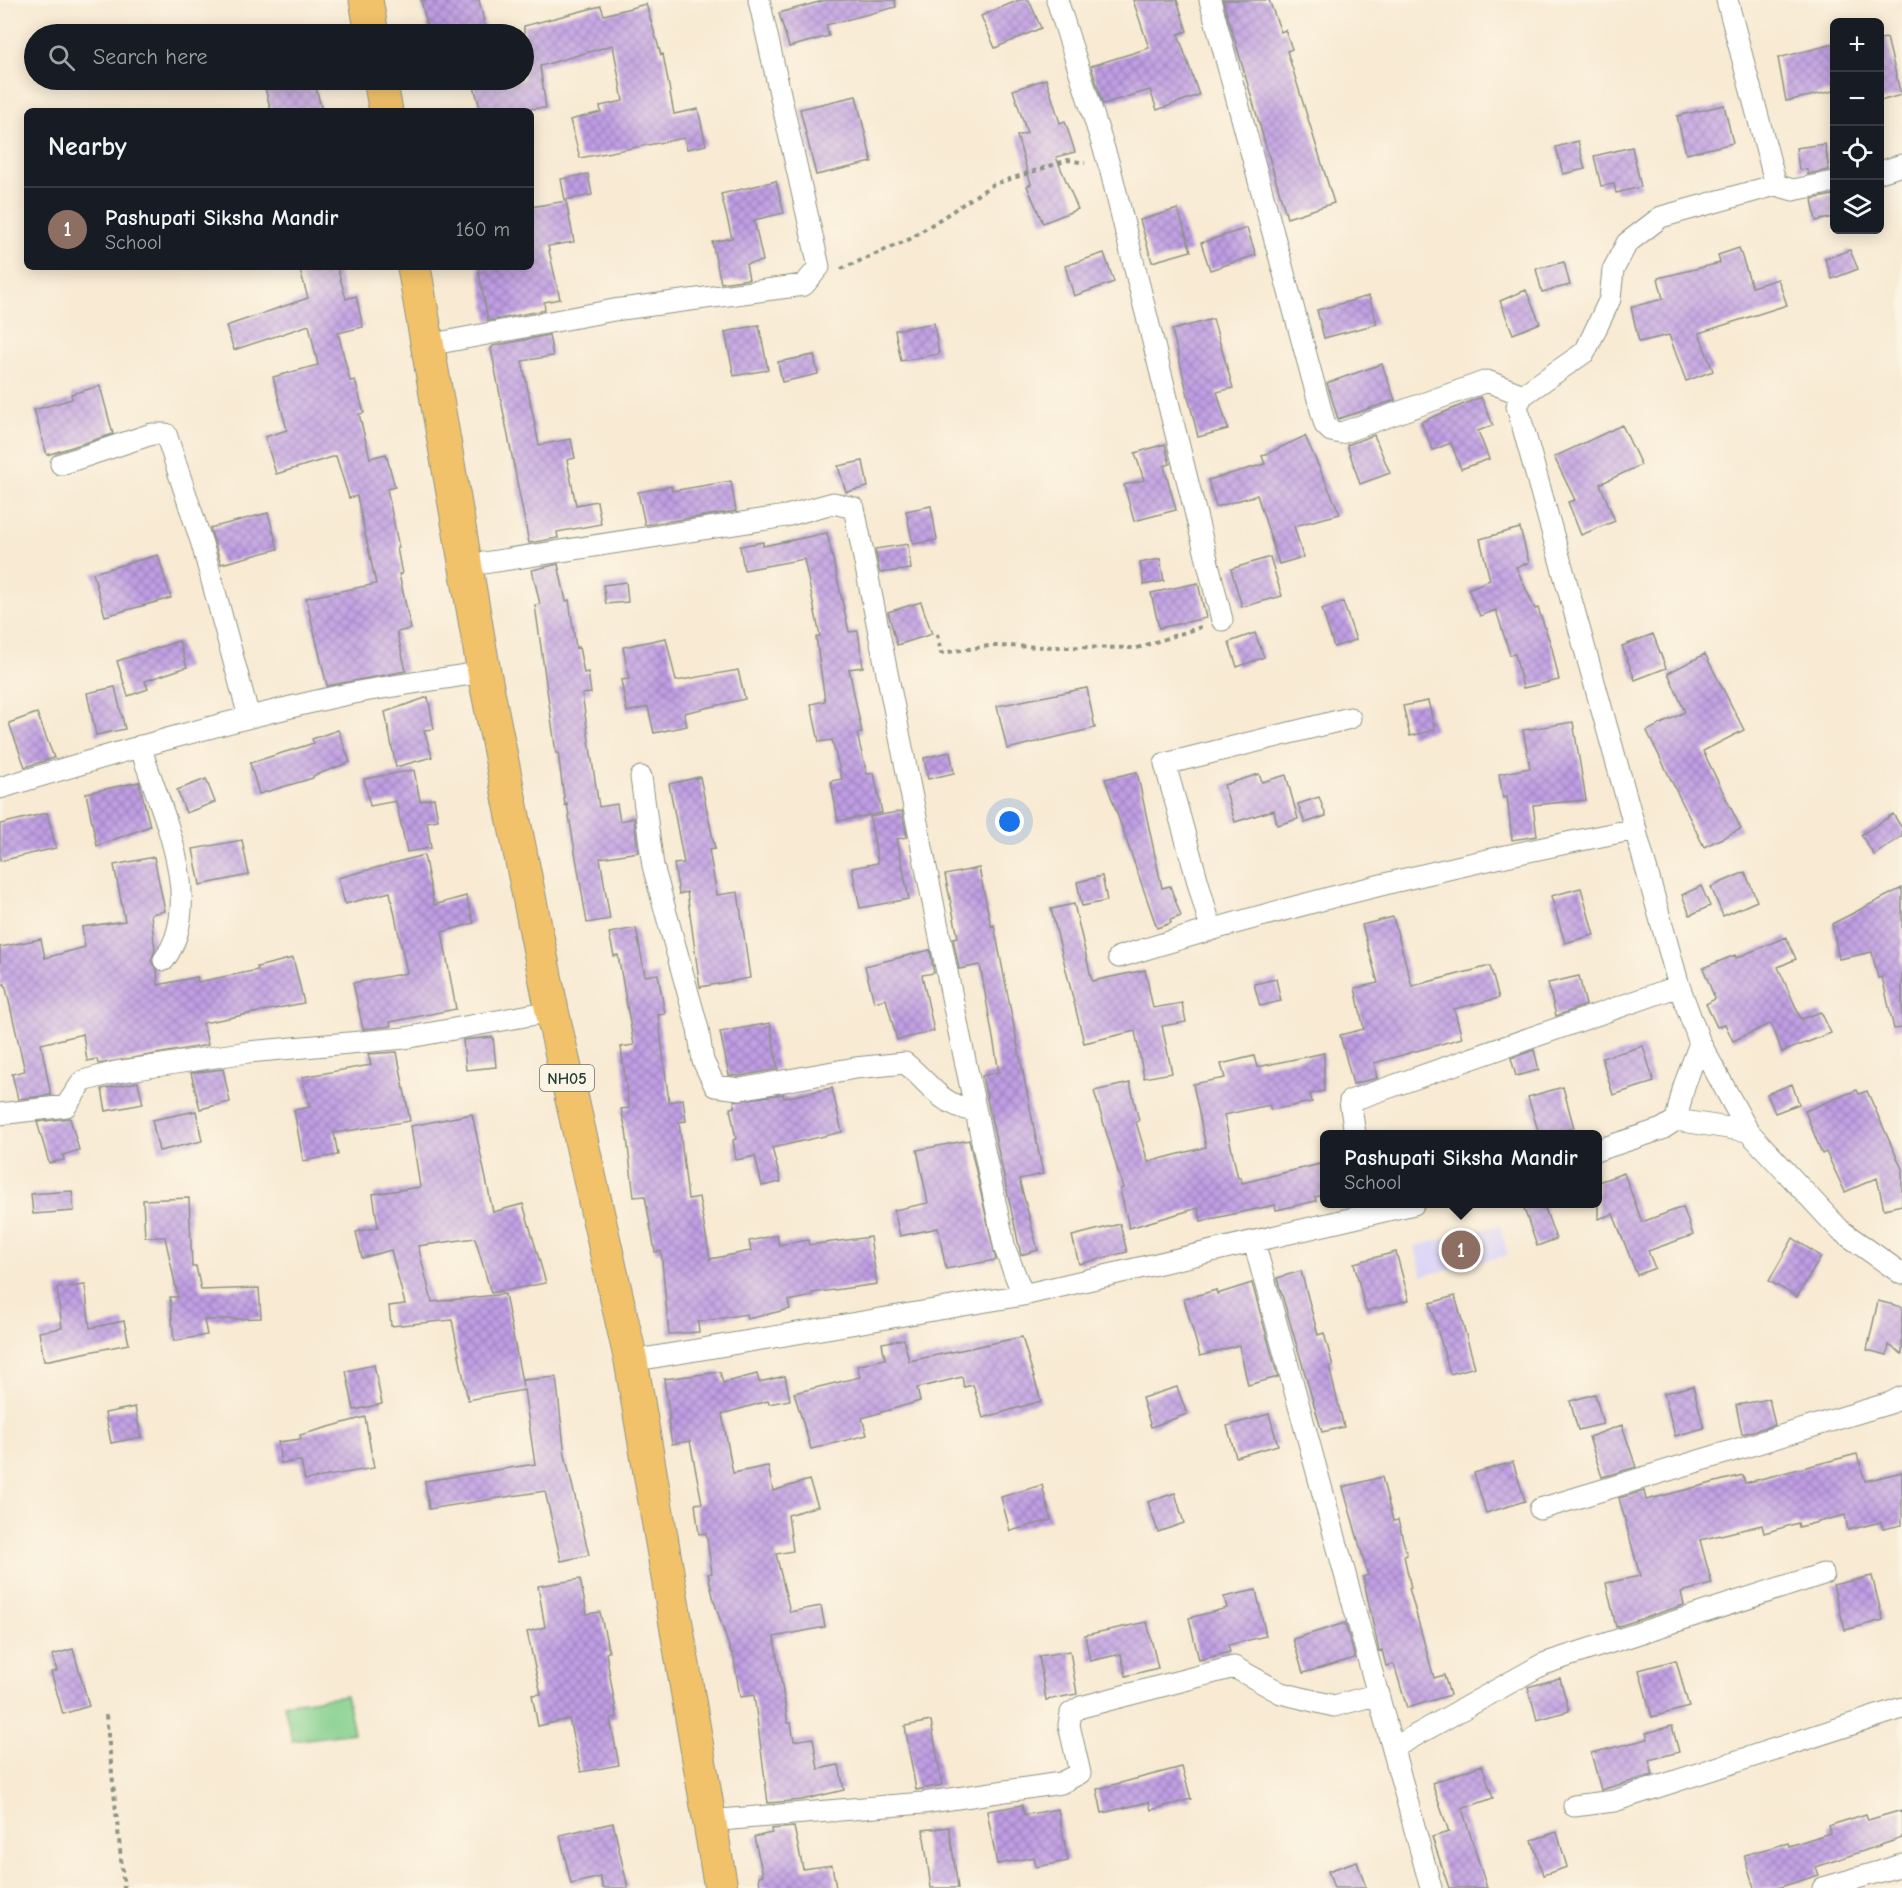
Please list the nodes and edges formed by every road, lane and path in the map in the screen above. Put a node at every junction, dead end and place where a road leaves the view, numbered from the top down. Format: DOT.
graph roads {
  1 [pos="366,0"];
  2 [pos="759,0"];
  3 [pos="1057,0"];
  4 [pos="1210,0"];
  5 [pos="1727,0"];
  6 [pos="370,24"];
  7 [pos="382,90"];
  8 [pos="385,108"];
  9 [pos="1902,165"];
  10 [pos="1110,168"];
  11 [pos="1884,171"];
  12 [pos="1830,183"];
  13 [pos="1776,185"];
  14 [pos="415,270"];
  15 [pos="804,285"];
  16 [pos="428,345"];
  17 [pos="1523,395"];
  18 [pos="61,464"];
  19 [pos="464,566"];
  20 [pos="1222,620"];
  21 [pos="937,633"];
  22 [pos="483,672"];
  23 [pos="249,717"];
  24 [pos="1350,718"];
  25 [pos="140,746"];
  26 [pos="641,777"];
  27 [pos="0,788"];
  28 [pos="1636,829"];
  29 [pos="1211,929"];
  30 [pos="1119,957"];
  31 [pos="164,960"];
  32 [pos="1679,986"];
  33 [pos="552,1011"];
  34 [pos="1700,1043"];
  35 [pos="976,1112"];
  36 [pos="0,1114"];
  37 [pos="1676,1120"];
  38 [pos="1354,1130"];
  39 [pos="1748,1131"];
  40 [pos="1602,1149"];
  41 [pos="1371,1208"];
  42 [pos="1254,1242"];
  43 [pos="1902,1274"];
  44 [pos="1023,1295"];
  45 [pos="631,1361"];
  46 [pos="1902,1396"];
  47 [pos="1540,1509"];
  48 [pos="1823,1574"];
  49 [pos="1379,1694"];
  50 [pos="1902,1708"];
  51 [pos="106,1715"];
  52 [pos="1393,1748"];
  53 [pos="1574,1806"];
  54 [pos="709,1821"];
  55 [pos="1902,1865"];
  56 [pos="124,1888"];
  57 [pos="721,1888"];
  58 [pos="1431,1888"];
  59 [pos="1823,1888"];
  1 -- 6 [label="main road"];
  2 -- 15 [label="street"];
  3 -- 10 [label="street"];
  4 -- 17 [label="street"];
  5 -- 13 [label="street"];
  7 -- 8 [label="main road"];
  9 -- 11 [label="street"];
  10 -- 15 [label="path"];
  10 -- 20 [label="street"];
  12 -- 13 [label="street"];
  13 -- 17 [label="street"];
  14 -- 16 [label="main road, NH05"];
  15 -- 16 [label="street"];
  16 -- 19 [label="main road, NH05"];
  17 -- 28 [label="street"];
  18 -- 23 [label="street"];
  19 -- 22 [label="main road, NH05"];
  19 -- 35 [label="street"];
  20 -- 21 [label="path"];
  22 -- 23 [label="street"];
  22 -- 33 [label="main road, NH05"];
  23 -- 25 [label="street"];
  24 -- 29 [label="street"];
  25 -- 27 [label="street"];
  25 -- 31 [label="street"];
  26 -- 35 [label="street"];
  28 -- 29 [label="street"];
  28 -- 32 [label="street"];
  29 -- 30 [label="street"];
  32 -- 34 [label="street"];
  32 -- 38 [label="street"];
  33 -- 36 [label="street"];
  33 -- 45 [label="main road, NH05"];
  34 -- 37 [label="street"];
  34 -- 39 [label="street"];
  35 -- 44 [label="street"];
  37 -- 39 [label="street"];
  37 -- 40 [label="street"];
  39 -- 43 [label="street"];
  41 -- 42 [label="street"];
  42 -- 44 [label="street"];
  42 -- 49 [label="street"];
  44 -- 45 [label="street"];
  45 -- 54 [label="main road, NH05"];
  46 -- 47 [label="street"];
  48 -- 52 [label="street"];
  49 -- 52 [label="street"];
  49 -- 54 [label="street"];
  50 -- 53 [label="street"];
  51 -- 56 [label="path"];
  52 -- 58 [label="street"];
  54 -- 57 [label="main road, NH05"];
  55 -- 59 [label="street"];
}
